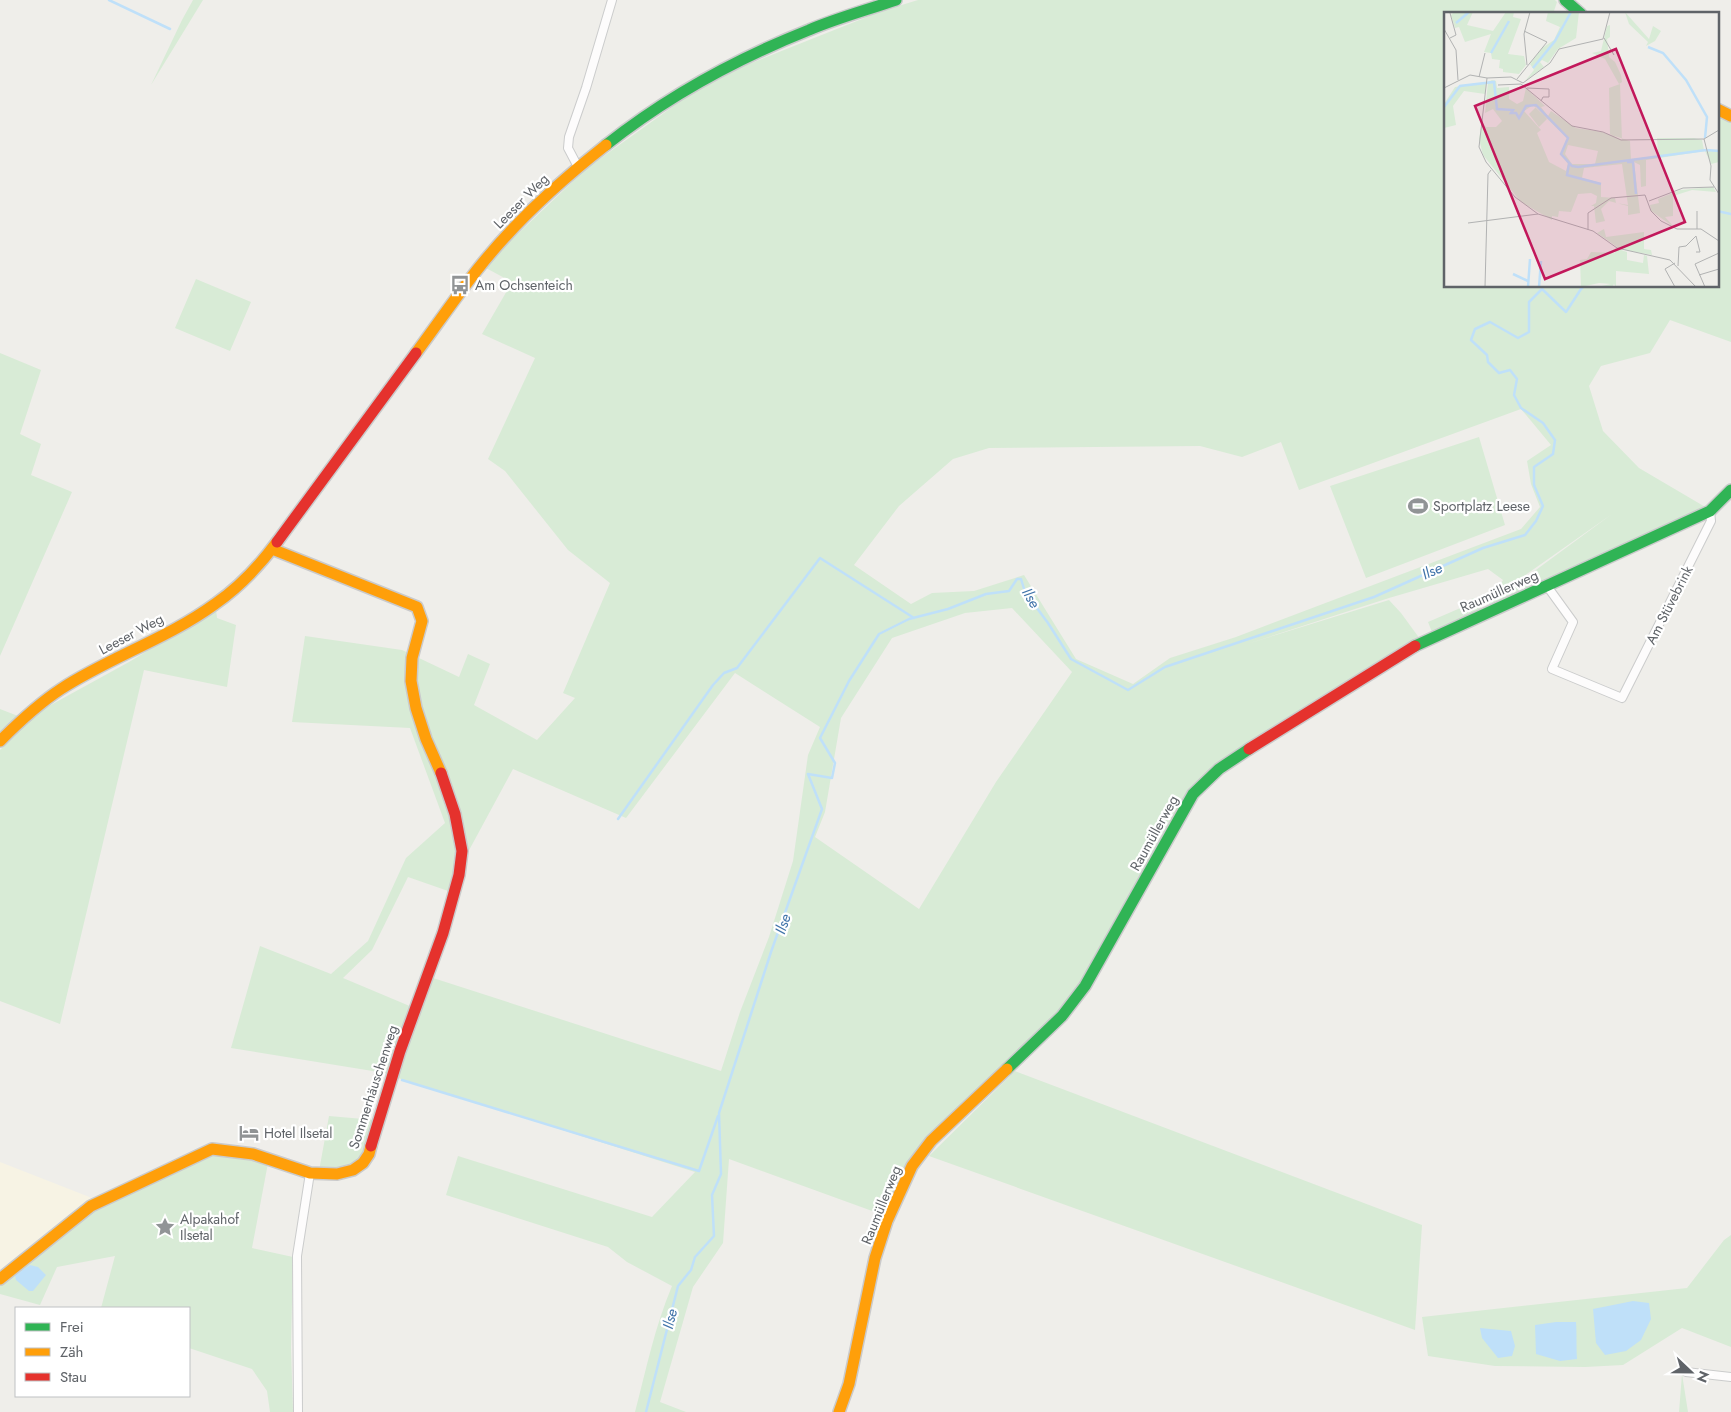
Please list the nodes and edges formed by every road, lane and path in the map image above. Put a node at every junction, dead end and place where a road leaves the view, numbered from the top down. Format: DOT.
graph roads {
  1 [pos="612,0"];
  2 [pos="896,0"];
  3 [pos="1565,0"];
  4 [pos="1579,12"];
  5 [pos="1718,110"];
  6 [pos="1731,116"];
  7 [pos="578,167"];
  8 [pos="1731,490"];
  9 [pos="1710,511"];
  10 [pos="272,549"];
  11 [pos="1546,586"];
  12 [pos="0,741"];
  13 [pos="310,1173"];
  14 [pos="0,1279"];
  15 [pos="1686,1372"];
  16 [pos="1731,1377"];
  17 [pos="298,1412"];
  18 [pos="840,1412"];
  1 -- 7 [label="street"];
  2 -- 7 [label="street, Leeser Weg"];
  3 -- 4 [label="street"];
  5 -- 6 [label="street"];
  7 -- 10 [label="street, Leeser Weg"];
  8 -- 9 [label="street, Raumüllerweg"];
  9 -- 11 [label="street, Raumüllerweg"];
  9 -- 11 [label="street, Am Stüvebrink"];
  10 -- 12 [label="street, Leeser Weg"];
  10 -- 13 [label="street, Sommerhäuschenweg"];
  11 -- 18 [label="street, Raumüllerweg"];
  13 -- 14 [label="street, Sommerhäuschenweg"];
  13 -- 17 [label="street"];
  15 -- 16 [label="street"];
}
